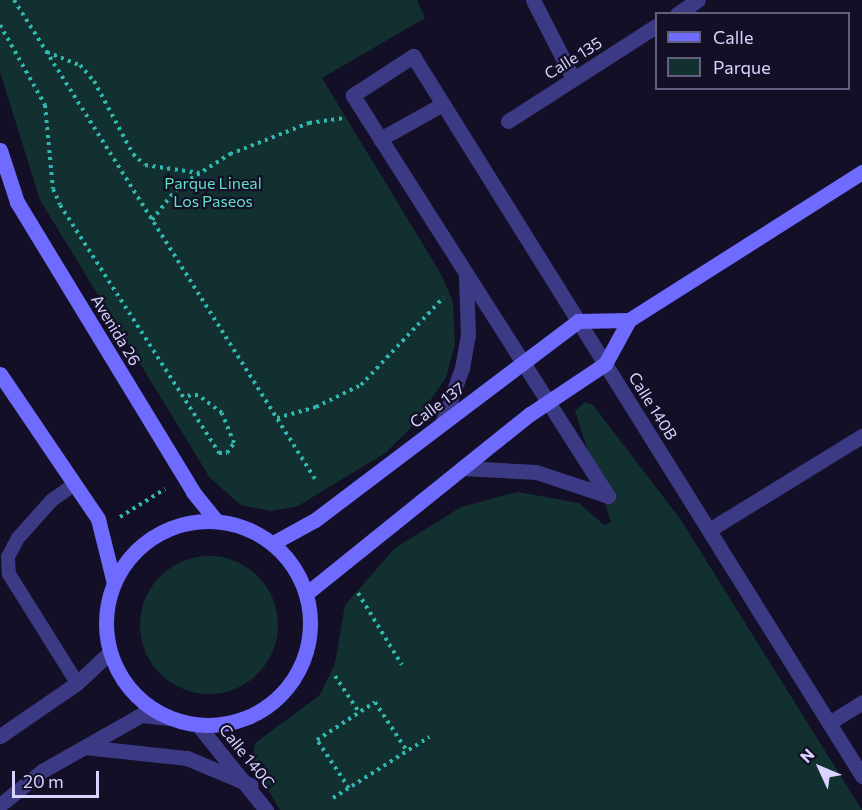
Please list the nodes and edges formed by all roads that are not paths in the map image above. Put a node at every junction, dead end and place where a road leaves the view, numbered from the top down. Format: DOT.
graph roads {
  1 [pos="533,0"];
  2 [pos="698,0"];
  3 [pos="680,12"];
  4 [pos="655,27"];
  5 [pos="573,78"];
  6 [pos="443,104"];
  7 [pos="508,121"];
  8 [pos="380,139"];
  9 [pos="0,150"];
  10 [pos="862,172"];
  11 [pos="466,274"];
  12 [pos="629,320"];
  13 [pos="578,321"];
  14 [pos="521,362"];
  15 [pos="605,364"];
  16 [pos="0,374"];
  17 [pos="547,402"];
  18 [pos="442,423"];
  19 [pos="862,436"];
  20 [pos="462,468"];
  21 [pos="75,484"];
  22 [pos="216,520"];
  23 [pos="709,530"];
  24 [pos="273,543"];
  25 [pos="114,583"];
  26 [pos="307,593"];
  27 [pos="110,652"];
  28 [pos="77,683"];
  29 [pos="862,702"];
  30 [pos="168,718"];
  31 [pos="829,723"];
  32 [pos="198,725"];
  33 [pos="0,736"];
  34 [pos="85,747"];
  35 [pos="862,776"];
  36 [pos="251,785"];
  37 [pos="0,805"];
  38 [pos="266,810"];
  1 -- 5 [label="street"];
  2 -- 3 [label="street"];
  4 -- 5 [label="street, Calle 135"];
  5 -- 7 [label="street, Calle 135"];
  6 -- 8 [label="street"];
  6 -- 8 [label="street, Calle 140B"];
  6 -- 13 [label="street, Calle 140B"];
  8 -- 11 [label="street"];
  9 -- 22 [label="street, Avenida 26"];
  10 -- 12 [label="street"];
  11 -- 14 [label="street"];
  11 -- 18 [label="street"];
  12 -- 13 [label="street"];
  12 -- 15 [label="street"];
  13 -- 14 [label="street, Calle 137"];
  13 -- 15 [label="street, Calle 140B"];
  14 -- 17 [label="street"];
  14 -- 18 [label="street, Calle 137"];
  15 -- 17 [label="street"];
  15 -- 23 [label="street, Calle 140B"];
  16 -- 21 [label="street"];
  17 -- 20 [label="street"];
  17 -- 20 [label="street"];
  18 -- 24 [label="street, Calle 137"];
  19 -- 23 [label="street"];
  20 -- 26 [label="street"];
  21 -- 25 [label="street"];
  21 -- 28 [label="lane"];
  22 -- 24 [label="street"];
  22 -- 25 [label="street"];
  23 -- 31 [label="street, Calle 140B"];
  24 -- 26 [label="street"];
  25 -- 27 [label="street"];
  26 -- 32 [label="street"];
  27 -- 28 [label="street"];
  27 -- 30 [label="street"];
  28 -- 33 [label="street"];
  29 -- 31 [label="street"];
  30 -- 32 [label="street"];
  30 -- 34 [label="street"];
  31 -- 35 [label="street, Calle 140B"];
  32 -- 36 [label="street, Calle 140C"];
  34 -- 36 [label="street"];
  34 -- 37 [label="street"];
  36 -- 38 [label="street, Calle 140C"];
}
